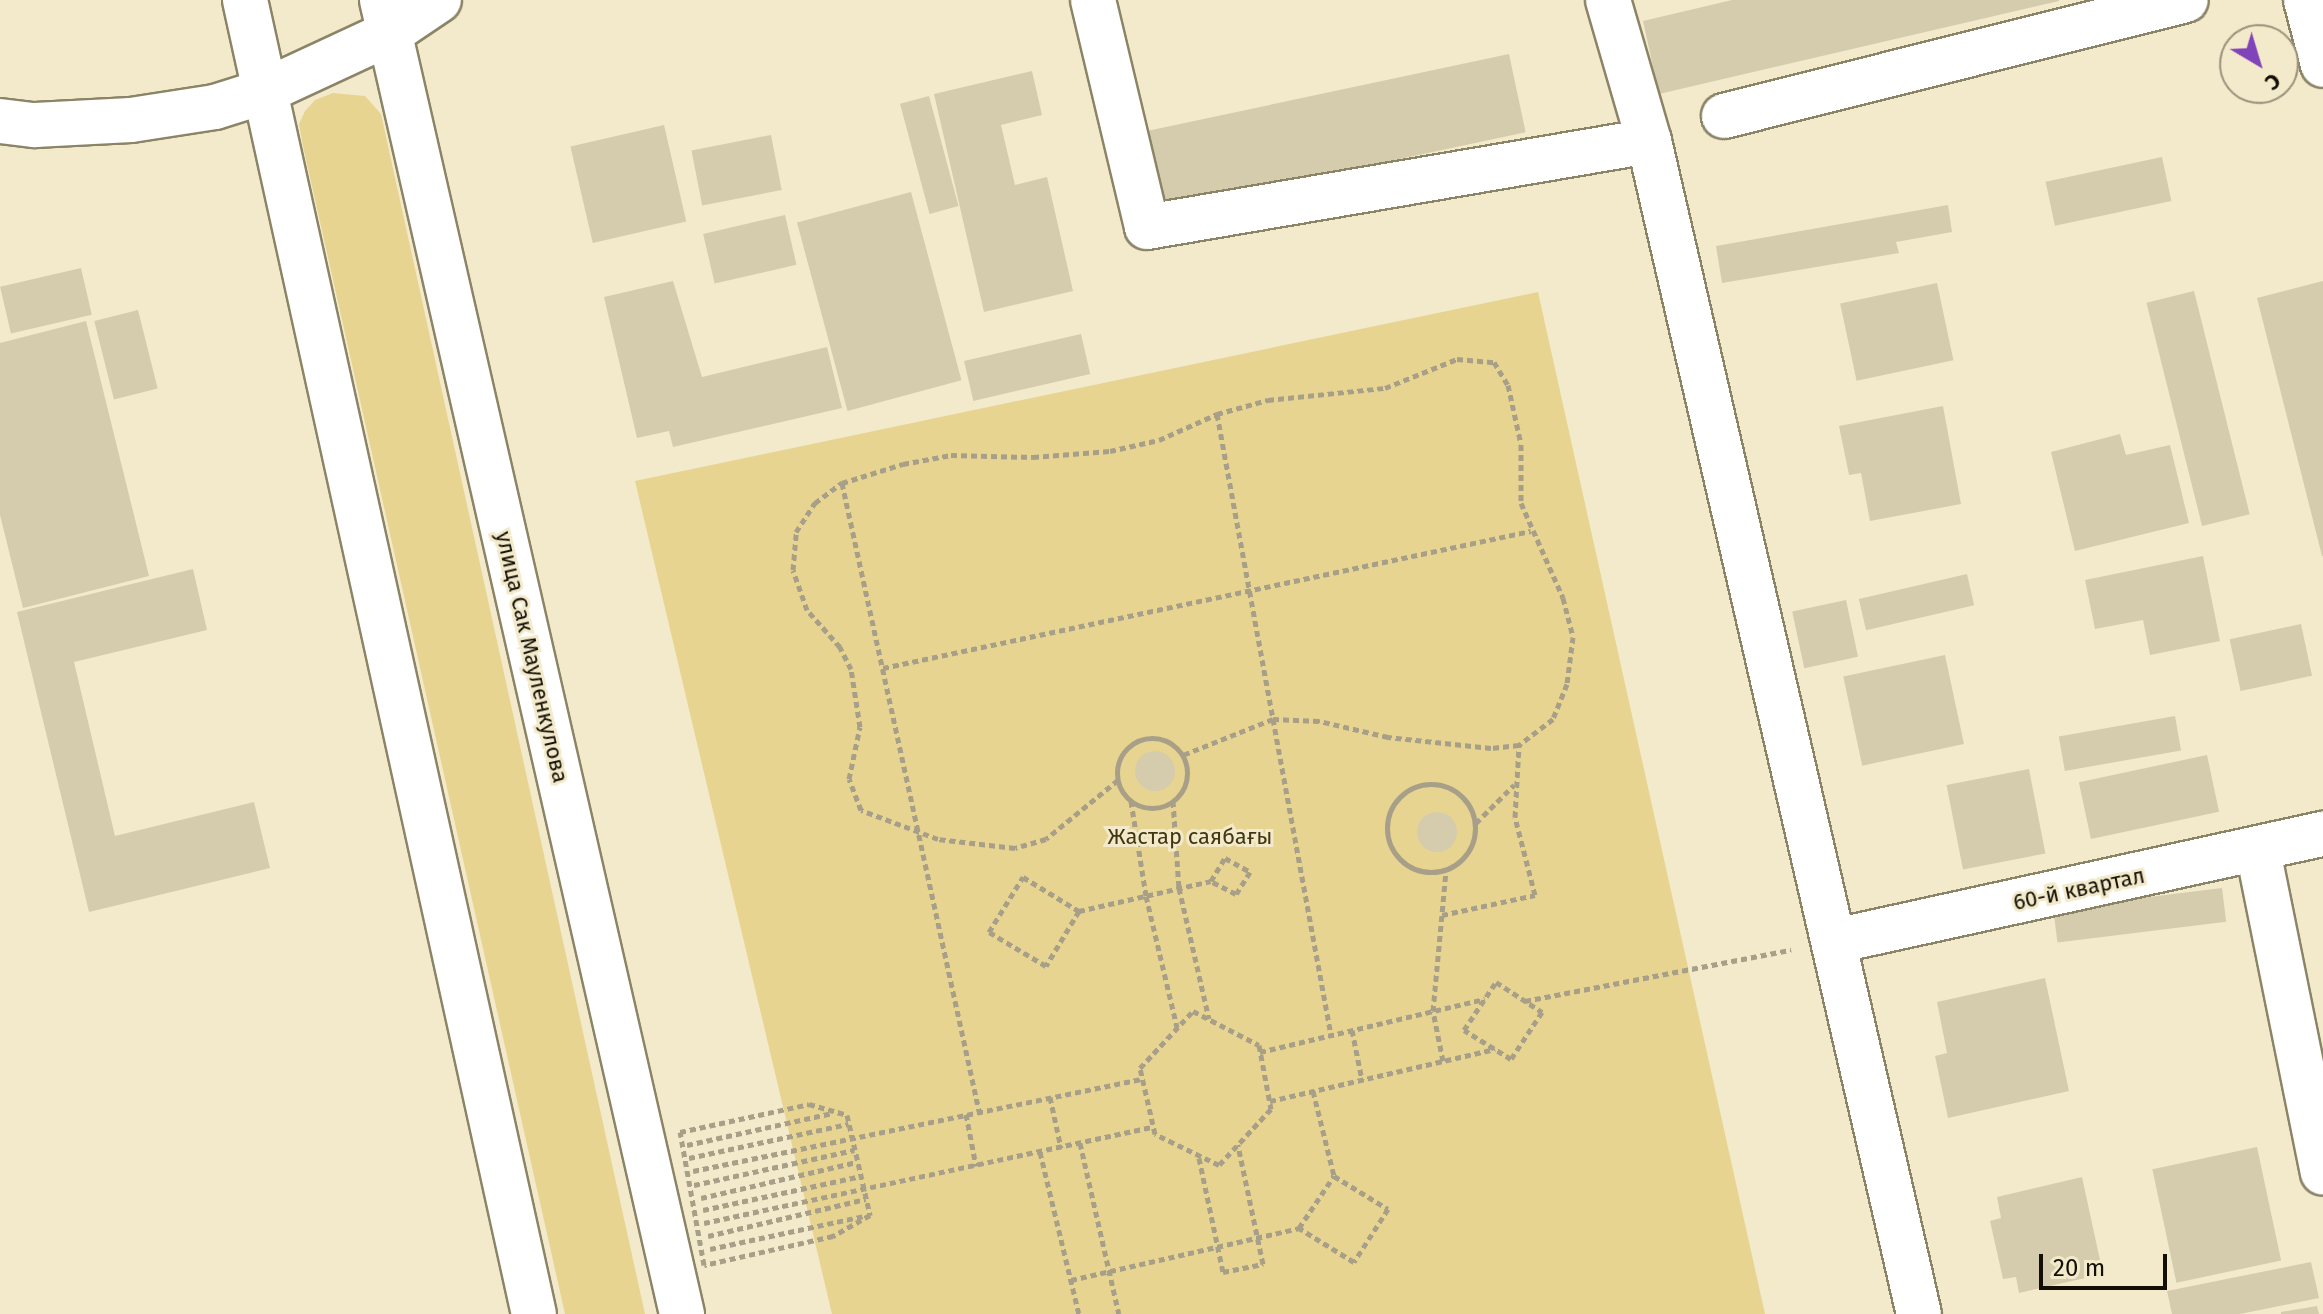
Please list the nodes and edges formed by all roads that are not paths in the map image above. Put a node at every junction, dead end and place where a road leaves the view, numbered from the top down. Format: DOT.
graph roads {
  1 [pos="245,0"];
  2 [pos="439,0"];
  3 [pos="1093,0"];
  4 [pos="1608,0"];
  5 [pos="2186,0"];
  6 [pos="2306,0"];
  7 [pos="386,17"];
  8 [pos="2323,65"];
  9 [pos="263,92"];
  10 [pos="1724,116"];
  11 [pos="0,121"];
  12 [pos="1649,141"];
  13 [pos="2323,834"];
  14 [pos="2258,851"];
  15 [pos="1835,941"];
  16 [pos="2323,1173"];
  17 [pos="534,1314"];
  18 [pos="682,1314"];
  19 [pos="1919,1314"];
  1 -- 9 [label="street"];
  2 -- 7 [label="street"];
  3 -- 12 [label="street"];
  4 -- 12 [label="street"];
  5 -- 10 [label="street"];
  6 -- 8 [label="street"];
  7 -- 9 [label="street"];
  7 -- 18 [label="street, улица Сак Мауленкулова"];
  9 -- 11 [label="street"];
  9 -- 17 [label="street"];
  12 -- 15 [label="street"];
  13 -- 14 [label="street, 60-й квартал"];
  14 -- 15 [label="street, 60-й квартал"];
  14 -- 16 [label="street"];
  15 -- 19 [label="street"];
}
